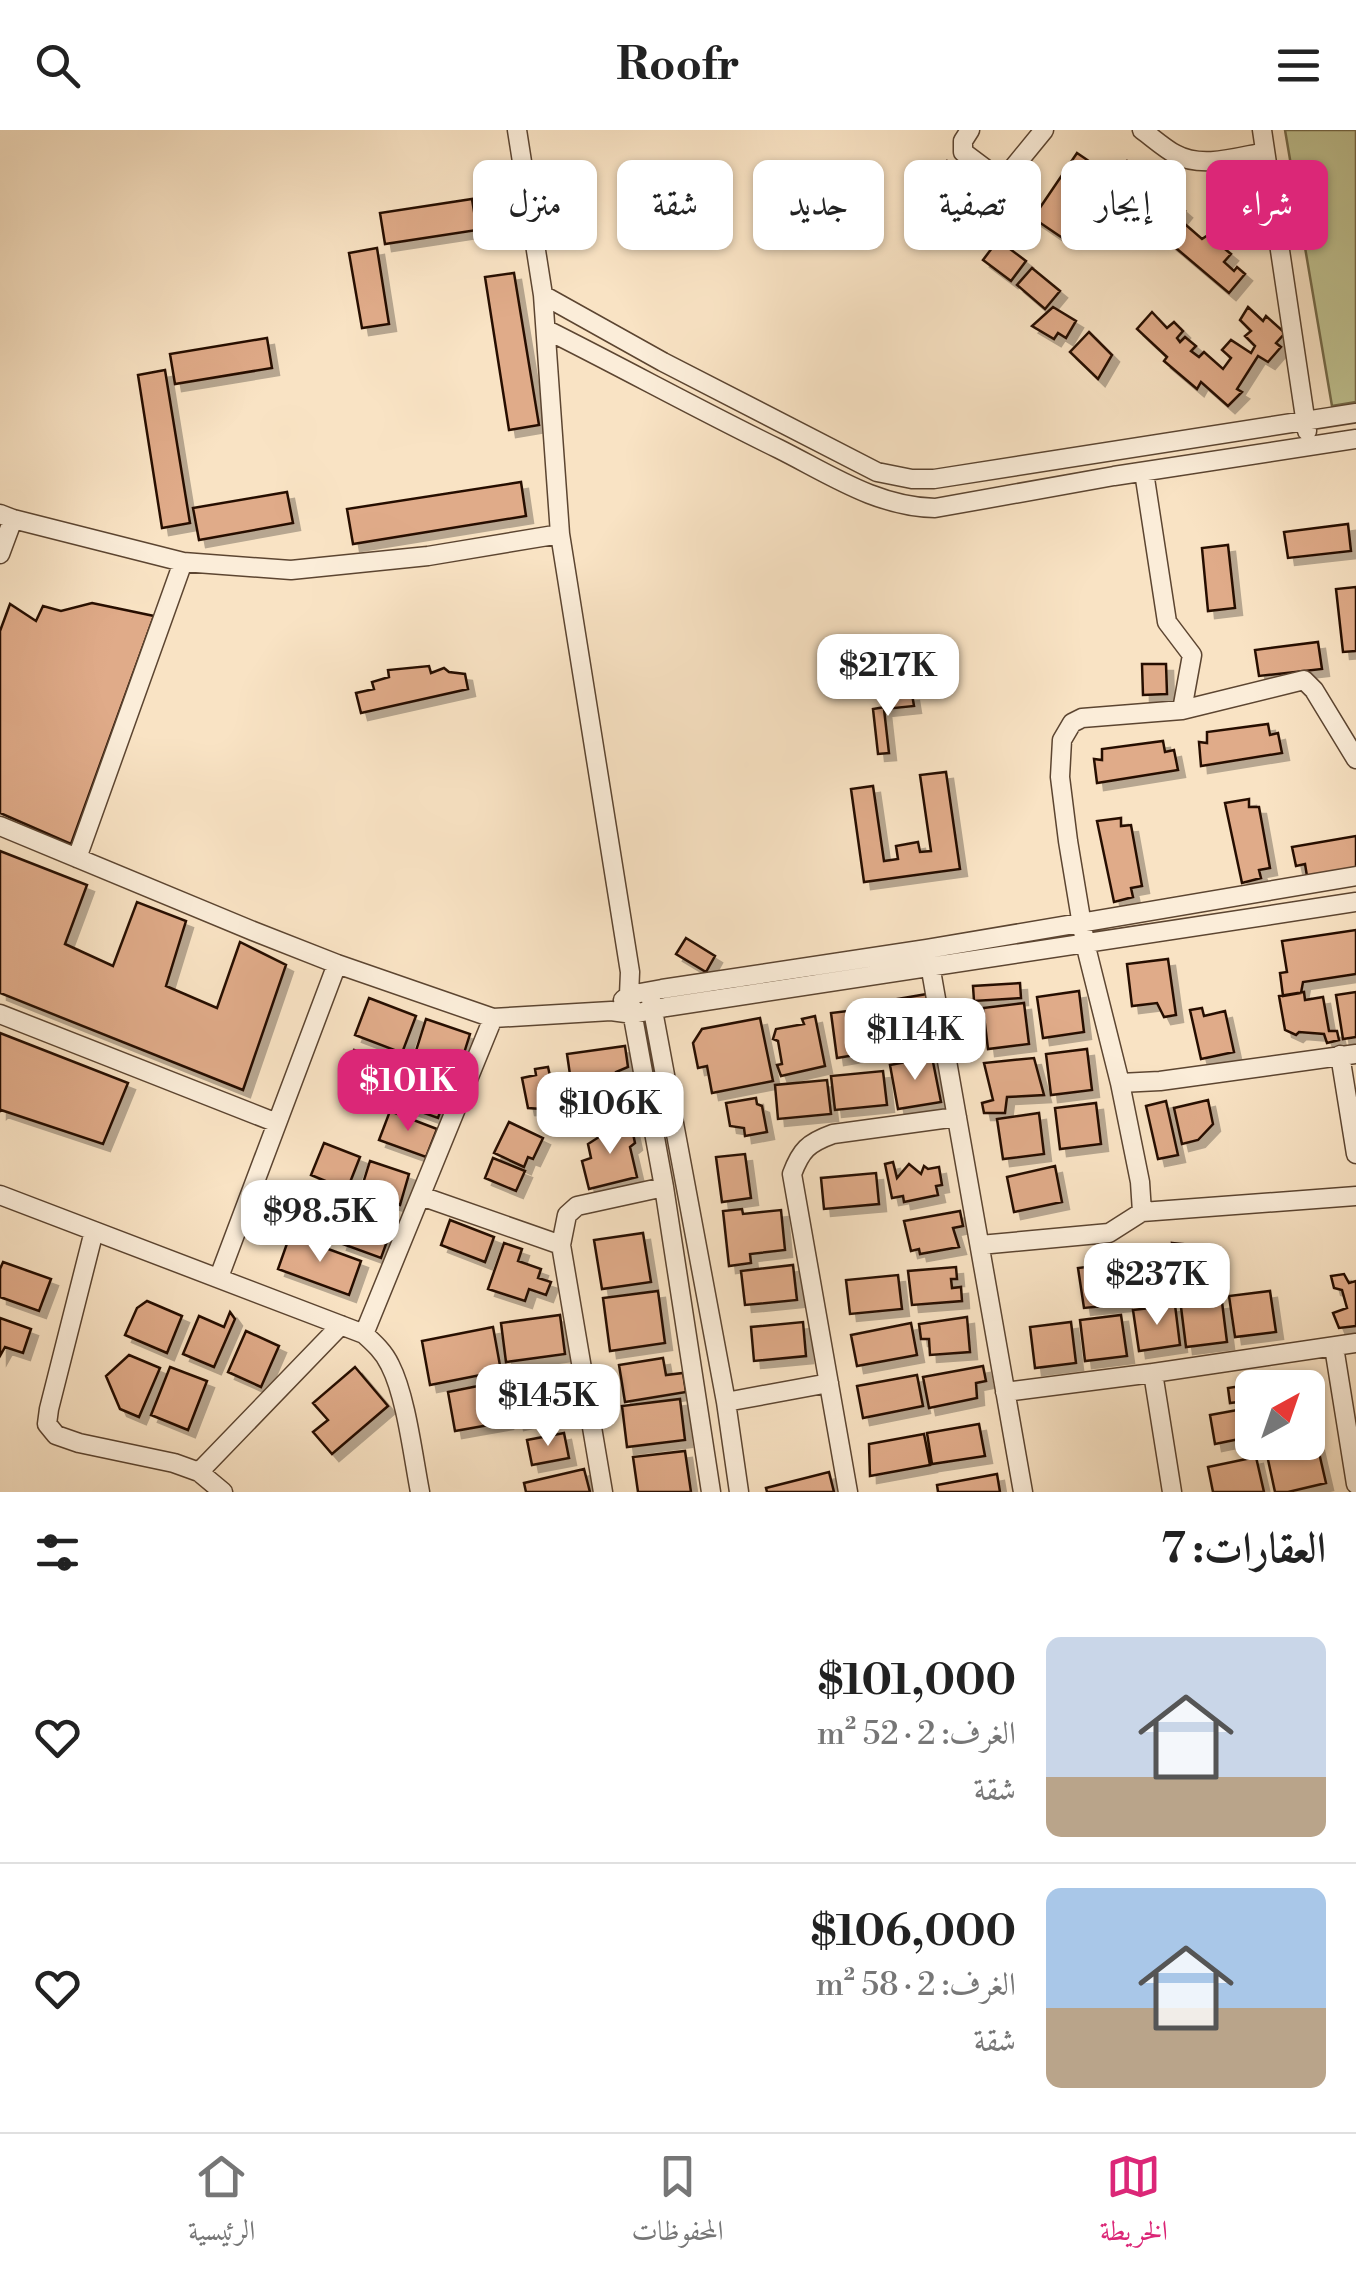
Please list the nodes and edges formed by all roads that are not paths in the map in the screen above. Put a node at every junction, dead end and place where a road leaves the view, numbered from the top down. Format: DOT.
graph roads {
  1 [pos="517,130"];
  2 [pos="970,130"];
  3 [pos="1044,130"];
  4 [pos="1142,130"];
  5 [pos="1262,130"];
  6 [pos="1265,152"];
  7 [pos="543,295"];
  8 [pos="547,330"];
  9 [pos="1356,413"];
  10 [pos="1306,420"];
  11 [pos="1356,439"];
  12 [pos="1310,446"];
  13 [pos="1110,451"];
  14 [pos="1144,472"];
  15 [pos="1114,476"];
  16 [pos="6,517"];
  17 [pos="560,534"];
  18 [pos="0,554"];
  19 [pos="183,562"];
  20 [pos="1182,710"];
  21 [pos="1356,760"];
  22 [pos="0,826"];
  23 [pos="78,858"];
  24 [pos="1356,876"];
  25 [pos="1356,902"];
  26 [pos="1156,909"];
  27 [pos="1083,922"];
  28 [pos="1160,931"];
  29 [pos="1085,943"];
  30 [pos="929,958"];
  31 [pos="337,964"];
  32 [pos="630,972"];
  33 [pos="651,1000"];
  34 [pos="631,1005"];
  35 [pos="0,1014"];
  36 [pos="493,1018"];
  37 [pos="1348,1054"];
  38 [pos="1120,1083"];
  39 [pos="957,1116"];
  40 [pos="277,1123"];
  41 [pos="1356,1154"];
  42 [pos="664,1186"];
  43 [pos="0,1195"];
  44 [pos="421,1196"];
  45 [pos="1356,1196"];
  46 [pos="1142,1212"];
  47 [pos="94,1230"];
  48 [pos="561,1245"];
  49 [pos="980,1245"];
  50 [pos="219,1277"];
  51 [pos="341,1324"];
  52 [pos="364,1334"];
  53 [pos="1356,1343"];
  54 [pos="1334,1347"];
  55 [pos="1153,1374"];
  56 [pos="829,1383"];
  57 [pos="1006,1392"];
  58 [pos="726,1402"];
  59 [pos="199,1472"];
  60 [pos="1356,1484"];
  61 [pos="222,1492"];
  62 [pos="420,1492"];
  63 [pos="603,1492"];
  64 [pos="711,1492"];
  65 [pos="738,1492"];
  66 [pos="848,1492"];
  67 [pos="1023,1492"];
  68 [pos="1172,1492"];
  1 -- 7 [label="street"];
  2 -- 3 [label="street"];
  4 -- 6 [label="street"];
  5 -- 6 [label="street"];
  6 -- 10 [label="street"];
  7 -- 8 [label="street"];
  7 -- 13 [label="street"];
  8 -- 15 [label="street"];
  8 -- 17 [label="street"];
  9 -- 10 [label="street"];
  10 -- 12 [label="street"];
  10 -- 13 [label="street"];
  11 -- 12 [label="street"];
  12 -- 14 [label="street"];
  13 -- 15 [label="street"];
  14 -- 15 [label="street"];
  14 -- 20 [label="street"];
  16 -- 18 [label="street"];
  16 -- 19 [label="street"];
  17 -- 19 [label="street"];
  17 -- 32 [label="street"];
  19 -- 23 [label="street"];
  20 -- 21 [label="street"];
  20 -- 27 [label="street"];
  22 -- 23 [label="street"];
  23 -- 31 [label="street"];
  24 -- 26 [label="street"];
  25 -- 28 [label="street"];
  26 -- 27 [label="street"];
  26 -- 28 [label="street"];
  27 -- 29 [label="street"];
  27 -- 30 [label="street"];
  28 -- 29 [label="street"];
  29 -- 30 [label="street"];
  29 -- 38 [label="street"];
  30 -- 33 [label="street"];
  30 -- 39 [label="street"];
  31 -- 36 [label="street"];
  31 -- 40 [label="street"];
  32 -- 33 [label="street"];
  32 -- 34 [label="street"];
  33 -- 34 [label="street"];
  33 -- 58 [label="street"];
  34 -- 36 [label="street"];
  34 -- 42 [label="street"];
  35 -- 40 [label="street"];
  36 -- 44 [label="street"];
  37 -- 38 [label="street"];
  37 -- 41 [label="street"];
  38 -- 46 [label="street"];
  39 -- 49 [label="street"];
  39 -- 56 [label="street"];
  40 -- 50 [label="street"];
  42 -- 48 [label="street"];
  42 -- 64 [label="street"];
  43 -- 47 [label="street"];
  44 -- 48 [label="street"];
  44 -- 52 [label="street"];
  45 -- 46 [label="street"];
  46 -- 49 [label="street"];
  47 -- 50 [label="street"];
  47 -- 59 [label="street"];
  48 -- 63 [label="street"];
  49 -- 57 [label="street"];
  50 -- 51 [label="street"];
  51 -- 52 [label="street"];
  51 -- 59 [label="street"];
  52 -- 62 [label="street"];
  53 -- 54 [label="street"];
  54 -- 55 [label="street"];
  54 -- 60 [label="street"];
  55 -- 57 [label="street"];
  55 -- 68 [label="street"];
  56 -- 58 [label="street"];
  56 -- 66 [label="street"];
  57 -- 67 [label="street"];
  58 -- 65 [label="street"];
  59 -- 61 [label="street"];
}
